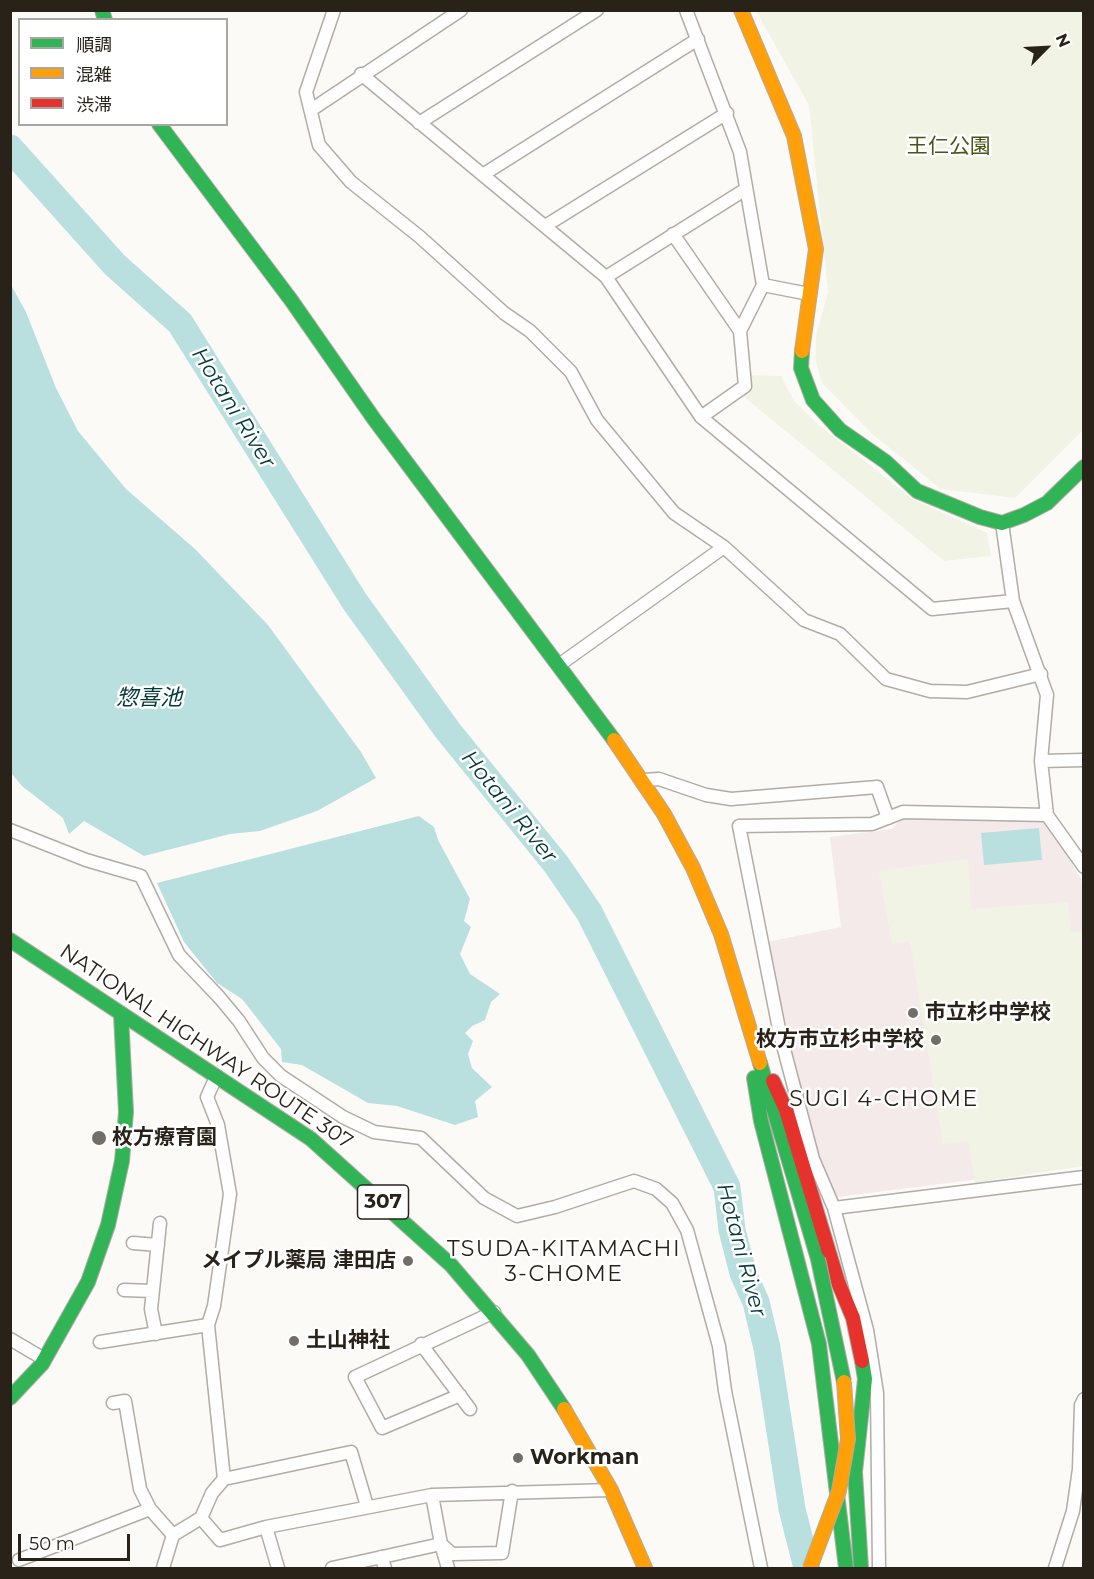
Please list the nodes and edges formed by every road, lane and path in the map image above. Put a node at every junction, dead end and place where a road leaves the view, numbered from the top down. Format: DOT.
graph roads {
  1 [pos="334,10"];
  2 [pos="461,10"];
  3 [pos="597,10"];
  4 [pos="686,10"];
  5 [pos="741,10"];
  6 [pos="698,39"];
  7 [pos="361,74"];
  8 [pos="311,110"];
  9 [pos="727,113"];
  10 [pos="419,123"];
  11 [pos="160,126"];
  12 [pos="484,174"];
  13 [pos="746,189"];
  14 [pos="545,226"];
  15 [pos="673,234"];
  16 [pos="606,277"];
  17 [pos="763,285"];
  18 [pos="809,294"];
  19 [pos="740,331"];
  20 [pos="701,417"];
  21 [pos="1083,467"];
  22 [pos="1002,523"];
  23 [pos="724,547"];
  24 [pos="1013,602"];
  25 [pos="559,665"];
  26 [pos="1041,674"];
  27 [pos="1083,760"];
  28 [pos="1041,761"];
  29 [pos="642,780"];
  30 [pos="1047,816"];
  31 [pos="888,818"];
  32 [pos="10,830"];
  33 [pos="1083,867"];
  34 [pos="10,940"];
  35 [pos="121,1015"];
  36 [pos="746,1023"];
  37 [pos="216,1077"];
  38 [pos="1083,1177"];
  39 [pos="834,1208"];
  40 [pos="160,1223"];
  41 [pos="133,1243"];
  42 [pos="158,1245"];
  43 [pos="124,1290"];
  44 [pos="153,1291"];
  45 [pos="494,1312"];
  46 [pos="208,1325"];
  47 [pos="156,1334"];
  48 [pos="10,1339"];
  49 [pos="100,1342"];
  50 [pos="421,1344"];
  51 [pos="45,1359"];
  52 [pos="460,1395"];
  53 [pos="10,1398"];
  54 [pos="1083,1399"];
  55 [pos="113,1402"];
  56 [pos="470,1409"];
  57 [pos="224,1479"];
  58 [pos="611,1490"];
  59 [pos="512,1491"];
  60 [pos="432,1495"];
  61 [pos="368,1506"];
  62 [pos="150,1509"];
  63 [pos="201,1518"];
  64 [pos="266,1527"];
  65 [pos="173,1535"];
  66 [pos="441,1544"];
  67 [pos="19,1560"];
  68 [pos="383,1563"];
  69 [pos="347,1566"];
  70 [pos="163,1569"];
  71 [pos="278,1569"];
  72 [pos="332,1569"];
  73 [pos="448,1569"];
  74 [pos="645,1569"];
  75 [pos="761,1569"];
  76 [pos="810,1569"];
  77 [pos="846,1569"];
  78 [pos="861,1569"];
  79 [pos="879,1569"];
  80 [pos="1055,1569"];
  1 -- 8 [label="street"];
  2 -- 7 [label="street"];
  3 -- 10 [label="street"];
  4 -- 6 [label="street"];
  5 -- 18 [label="main road"];
  6 -- 9 [label="street"];
  6 -- 12 [label="street"];
  7 -- 8 [label="street"];
  7 -- 10 [label="street"];
  8 -- 23 [label="street"];
  9 -- 13 [label="street"];
  9 -- 14 [label="street"];
  10 -- 12 [label="street"];
  11 -- 25 [label="main road"];
  12 -- 14 [label="street"];
  13 -- 15 [label="street"];
  13 -- 17 [label="street"];
  14 -- 16 [label="street"];
  15 -- 16 [label="street"];
  15 -- 19 [label="street"];
  16 -- 20 [label="street"];
  17 -- 18 [label="street"];
  17 -- 19 [label="street"];
  18 -- 22 [label="main road"];
  19 -- 20 [label="street"];
  20 -- 24 [label="street"];
  21 -- 22 [label="main road"];
  22 -- 24 [label="street"];
  23 -- 25 [label="street"];
  23 -- 26 [label="street"];
  24 -- 26 [label="street"];
  25 -- 29 [label="main road"];
  26 -- 28 [label="street"];
  27 -- 28 [label="street"];
  28 -- 30 [label="street"];
  29 -- 31 [label="street"];
  29 -- 36 [label="main road"];
  30 -- 31 [label="street"];
  30 -- 33 [label="street"];
  31 -- 39 [label="street"];
  32 -- 75 [label="street"];
  34 -- 35 [label="main road, NATIONAL HIGHWAY ROUTE 307 / 307"];
  35 -- 37 [label="main road, NATIONAL HIGHWAY ROUTE 307 / 307"];
  35 -- 51 [label="main road"];
  36 -- 76 [label="main road, bridge"];
  36 -- 77 [label="main road"];
  36 -- 78 [label="main road"];
  37 -- 45 [label="main road, NATIONAL HIGHWAY ROUTE 307 / 307"];
  37 -- 46 [label="street"];
  38 -- 39 [label="street"];
  39 -- 79 [label="street"];
  40 -- 42 [label="street"];
  41 -- 42 [label="street"];
  42 -- 44 [label="street"];
  43 -- 44 [label="street"];
  44 -- 47 [label="street"];
  45 -- 50 [label="street"];
  45 -- 58 [label="main road, NATIONAL HIGHWAY ROUTE 307 / 307"];
  46 -- 47 [label="street"];
  46 -- 57 [label="street"];
  47 -- 49 [label="street"];
  48 -- 51 [label="street"];
  50 -- 52 [label="street"];
  50 -- 52 [label="street"];
  51 -- 53 [label="main road"];
  52 -- 56 [label="street"];
  54 -- 80 [label="street"];
  55 -- 62 [label="street"];
  57 -- 61 [label="street"];
  57 -- 63 [label="street"];
  58 -- 59 [label="street"];
  58 -- 74 [label="main road, NATIONAL HIGHWAY ROUTE 307 / 307"];
  59 -- 60 [label="street"];
  59 -- 66 [label="street"];
  60 -- 61 [label="street"];
  60 -- 66 [label="street"];
  61 -- 64 [label="street"];
  62 -- 65 [label="street"];
  62 -- 67 [label="street"];
  63 -- 64 [label="street"];
  63 -- 65 [label="street"];
  64 -- 71 [label="street"];
  65 -- 70 [label="street"];
  66 -- 68 [label="street"];
  66 -- 73 [label="street"];
  68 -- 69 [label="street"];
  69 -- 72 [label="street"];
}
